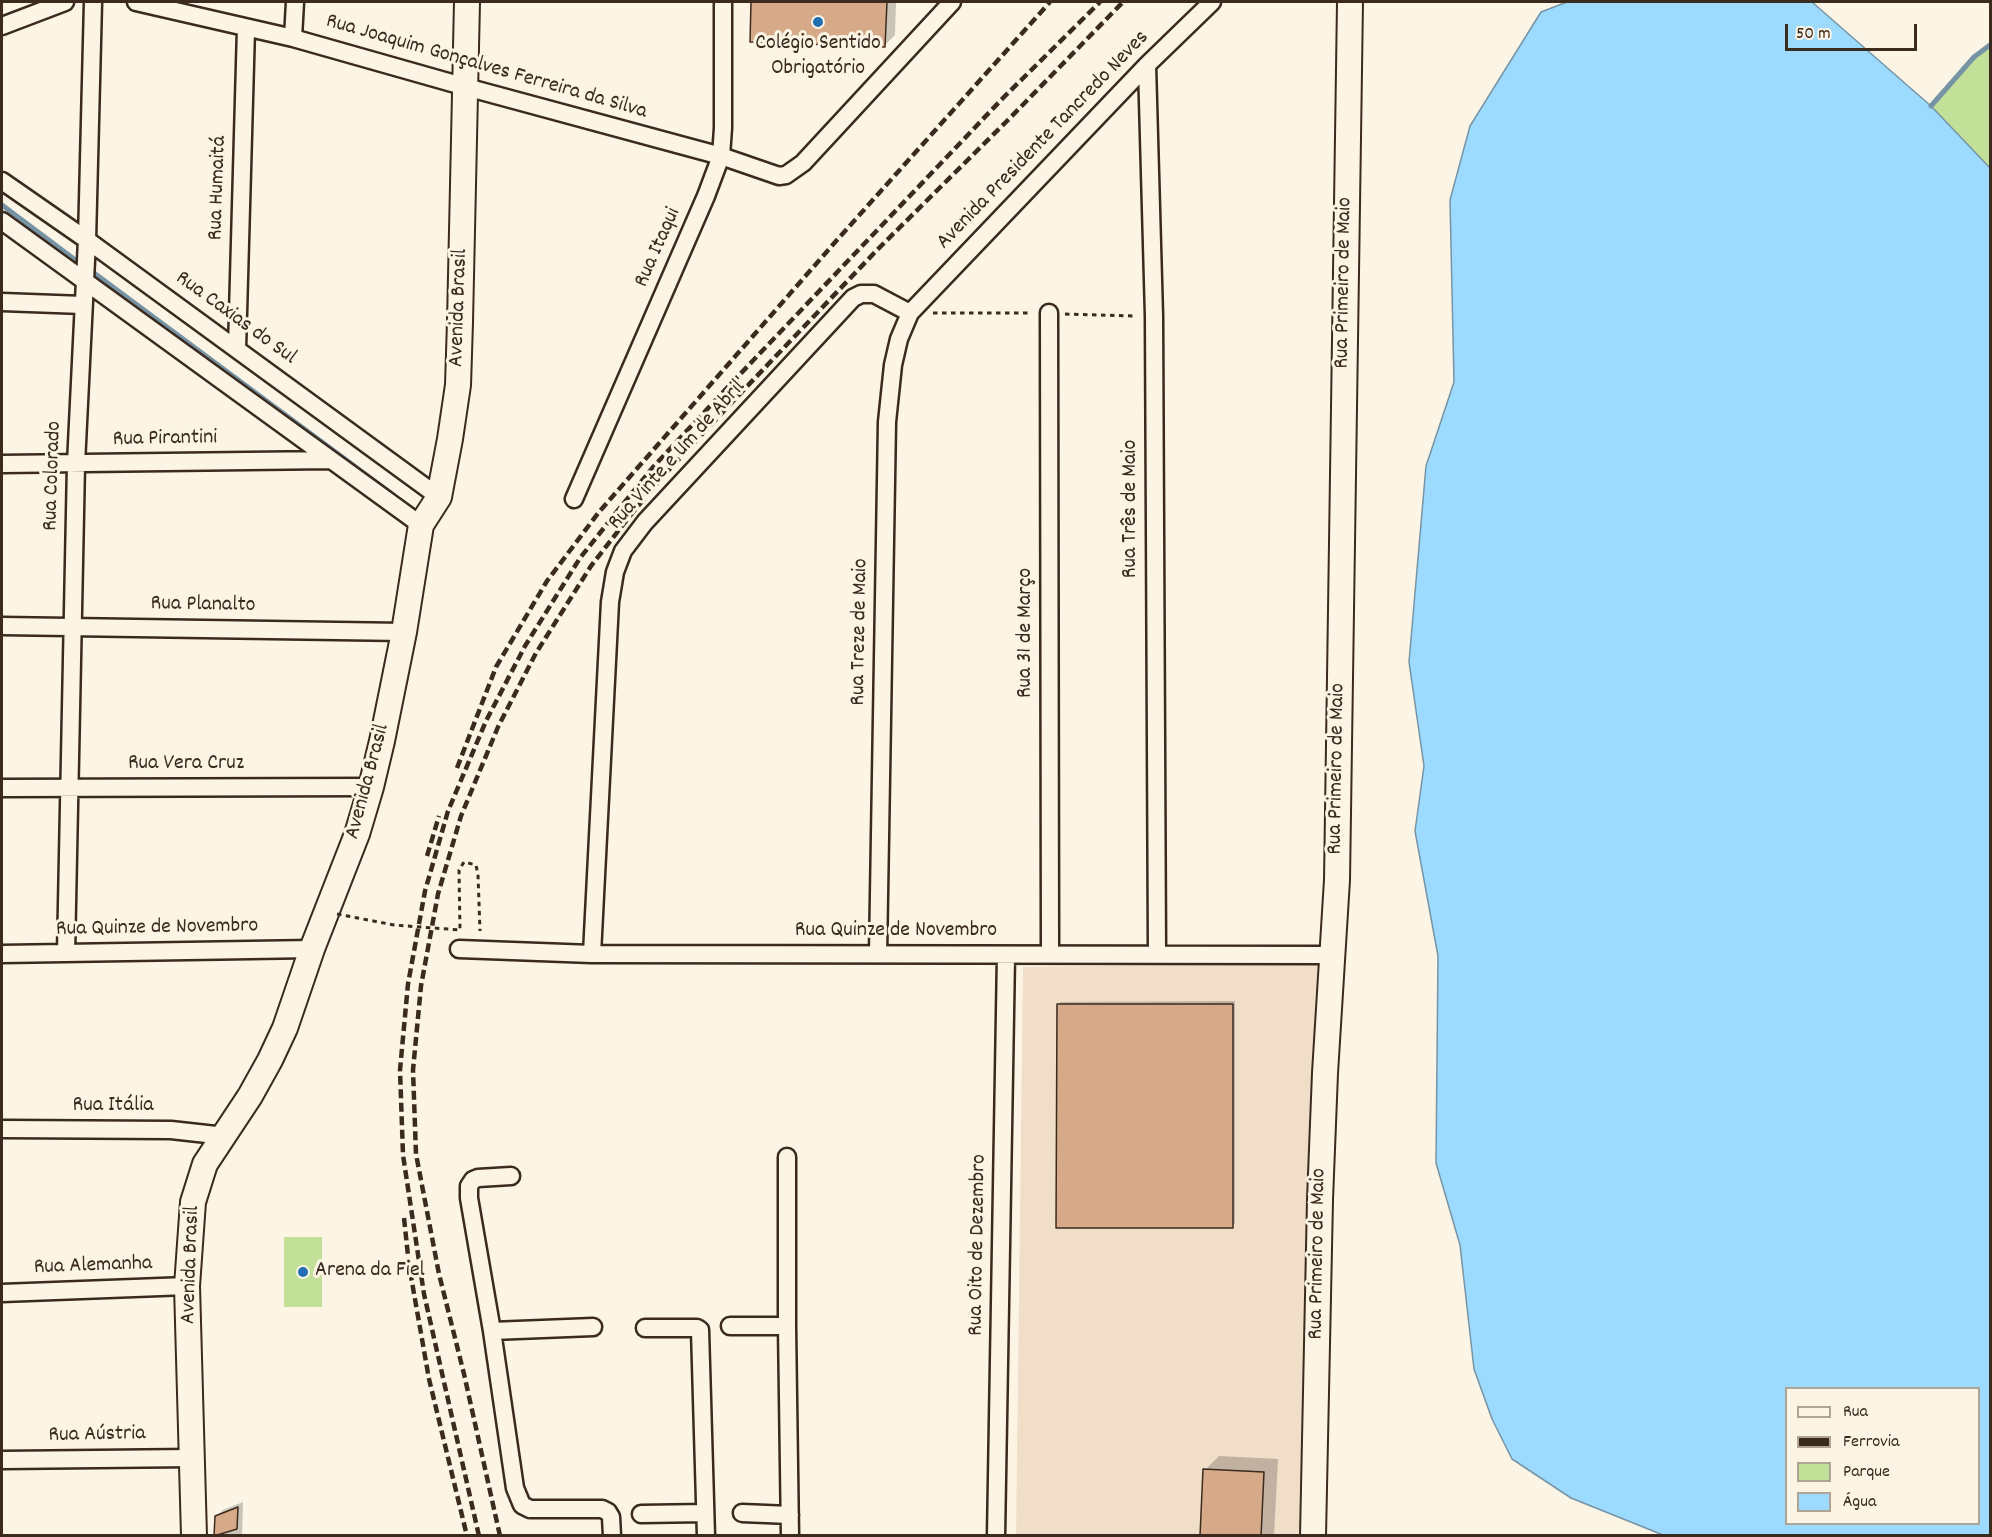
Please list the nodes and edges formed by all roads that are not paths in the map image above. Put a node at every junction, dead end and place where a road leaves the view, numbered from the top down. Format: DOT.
graph roads {
  1 [pos="65,2"];
  2 [pos="93,2"];
  3 [pos="136,2"];
  4 [pos="295,2"];
  5 [pos="467,2"];
  6 [pos="723,2"];
  7 [pos="952,2"];
  8 [pos="1212,2"];
  9 [pos="1350,2"];
  10 [pos="2,26"];
  11 [pos="246,28"];
  12 [pos="293,38"];
  13 [pos="1147,65"];
  14 [pos="466,87"];
  15 [pos="721,156"];
  16 [pos="2,182"];
  17 [pos="2,220"];
  18 [pos="87,242"];
  19 [pos="86,277"];
  20 [pos="2,302"];
  21 [pos="83,304"];
  22 [pos="910,313"];
  23 [pos="1048,313"];
  24 [pos="237,349"];
  25 [pos="330,460"];
  26 [pos="2,464"];
  27 [pos="76,464"];
  28 [pos="439,497"];
  29 [pos="574,499"];
  30 [pos="421,525"];
  31 [pos="2,626"];
  32 [pos="72,626"];
  33 [pos="404,632"];
  34 [pos="69,787"];
  35 [pos="371,788"];
  36 [pos="2,789"];
  37 [pos="312,949"];
  38 [pos="459,949"];
  39 [pos="66,953"];
  40 [pos="1050,953"];
  41 [pos="1157,953"];
  42 [pos="2,954"];
  43 [pos="592,954"];
  44 [pos="878,954"];
  45 [pos="1006,954"];
  46 [pos="1334,955"];
  47 [pos="2,1130"];
  48 [pos="225,1136"];
  49 [pos="787,1157"];
  50 [pos="511,1176"];
  51 [pos="187,1286"];
  52 [pos="2,1293"];
  53 [pos="730,1326"];
  54 [pos="787,1326"];
  55 [pos="593,1327"];
  56 [pos="645,1328"];
  57 [pos="492,1331"];
  58 [pos="192,1458"];
  59 [pos="2,1460"];
  60 [pos="705,1513"];
  61 [pos="742,1513"];
  62 [pos="641,1514"];
  63 [pos="789,1515"];
  64 [pos="194,1536"];
  65 [pos="612,1536"];
  66 [pos="706,1536"];
  67 [pos="790,1536"];
  68 [pos="996,1536"];
  69 [pos="1313,1536"];
  1 -- 10 [label="street"];
  2 -- 18 [label="street, Rua Colorado"];
  3 -- 11 [label="street, Rua Joaquim Gonçalves Ferreira da Silva"];
  4 -- 12 [label="street"];
  5 -- 14 [label="street, Avenida Brasil"];
  6 -- 15 [label="street, Rua Itaqui"];
  7 -- 15 [label="street, Rua Joaquim Gonçalves Ferreira da Silva"];
  8 -- 13 [label="street, Avenida Presidente Tancredo Neves"];
  9 -- 46 [label="street, Rua Primeiro de Maio"];
  11 -- 12 [label="street, Rua Joaquim Gonçalves Ferreira da Silva"];
  11 -- 24 [label="street, Rua Humaitá"];
  12 -- 14 [label="street, Rua Joaquim Gonçalves Ferreira da Silva"];
  13 -- 22 [label="street, Avenida Presidente Tancredo Neves"];
  13 -- 41 [label="street, Rua Três de Maio"];
  14 -- 15 [label="street, Rua Joaquim Gonçalves Ferreira da Silva"];
  14 -- 28 [label="street, Avenida Brasil"];
  15 -- 29 [label="street, Rua Itaqui"];
  16 -- 18 [label="street, Rua Caxias do Sul"];
  17 -- 19 [label="street"];
  18 -- 19 [label="street, Rua Colorado"];
  18 -- 24 [label="street, Rua Caxias do Sul"];
  19 -- 21 [label="street, Rua Colorado"];
  19 -- 25 [label="street"];
  20 -- 21 [label="street"];
  21 -- 27 [label="street, Rua Colorado"];
  22 -- 43 [label="street, Rua Vinte e Um de Abril"];
  22 -- 44 [label="street, Rua Treze de Maio"];
  23 -- 40 [label="street, Rua 31 de Março"];
  24 -- 28 [label="street, Rua Caxias do Sul"];
  25 -- 27 [label="street, Rua Pirantini"];
  25 -- 30 [label="street"];
  26 -- 27 [label="street, Rua Pirantini"];
  27 -- 32 [label="street, Rua Colorado"];
  28 -- 30 [label="street, Avenida Brasil"];
  30 -- 33 [label="street, Avenida Brasil"];
  31 -- 32 [label="street, Rua Planalto"];
  32 -- 33 [label="street, Rua Planalto"];
  32 -- 34 [label="street, Rua Colorado"];
  33 -- 35 [label="street, Avenida Brasil"];
  34 -- 35 [label="street, Rua Vera Cruz"];
  34 -- 36 [label="street, Rua Vera Cruz"];
  34 -- 39 [label="street, Rua Colorado"];
  35 -- 37 [label="street, Avenida Brasil"];
  37 -- 39 [label="street, Rua Quinze de Novembro"];
  37 -- 48 [label="street, Avenida Brasil"];
  38 -- 43 [label="street, Rua Quinze de Novembro"];
  39 -- 42 [label="street, Rua Quinze de Novembro"];
  40 -- 41 [label="street, Rua Quinze de Novembro"];
  40 -- 45 [label="street, Rua Quinze de Novembro"];
  41 -- 46 [label="street, Rua Quinze de Novembro"];
  43 -- 44 [label="street, Rua Quinze de Novembro"];
  44 -- 45 [label="street, Rua Quinze de Novembro"];
  45 -- 68 [label="street, Rua Oito de Dezembro"];
  46 -- 69 [label="street, Rua Primeiro de Maio"];
  47 -- 48 [label="street, Rua Itália"];
  48 -- 51 [label="street, Avenida Brasil"];
  49 -- 54 [label="street"];
  50 -- 57 [label="street"];
  51 -- 52 [label="street, Rua Alemanha"];
  51 -- 58 [label="street, Avenida Brasil"];
  53 -- 54 [label="street"];
  54 -- 63 [label="street"];
  55 -- 57 [label="street"];
  56 -- 60 [label="street"];
  57 -- 65 [label="street"];
  58 -- 59 [label="street, Rua Aústria"];
  58 -- 64 [label="street, Avenida Brasil"];
  60 -- 62 [label="street"];
  60 -- 66 [label="street"];
  61 -- 63 [label="street"];
  63 -- 67 [label="street"];
}
